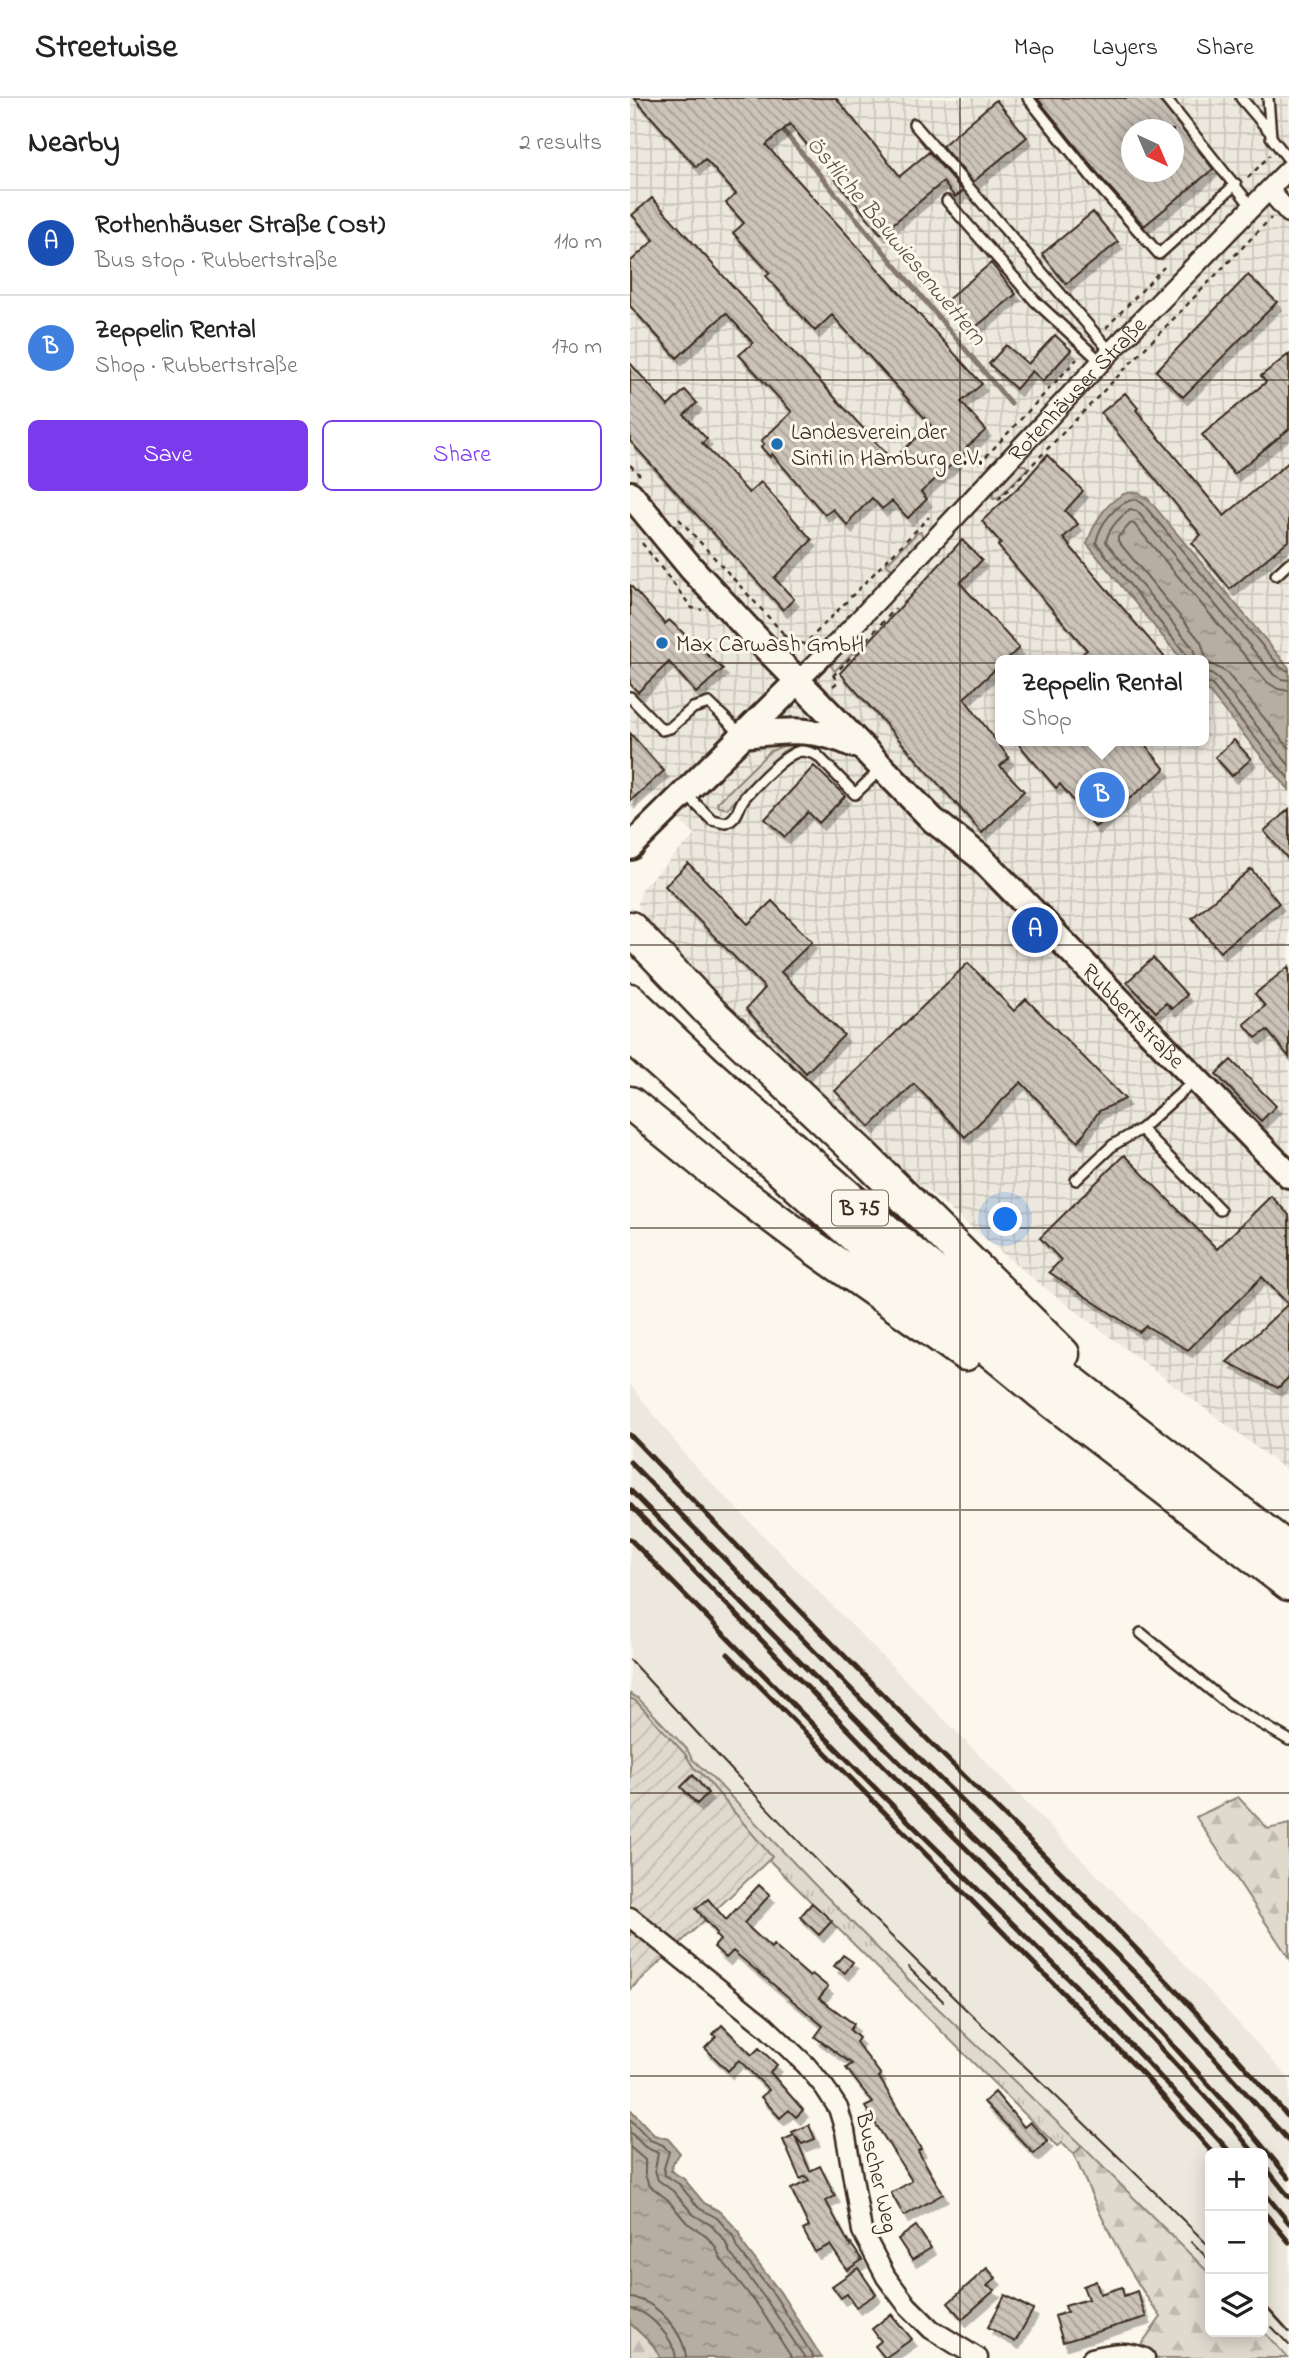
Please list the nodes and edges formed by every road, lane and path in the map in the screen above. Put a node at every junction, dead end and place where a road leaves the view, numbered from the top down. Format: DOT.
graph roads {
  1 [pos="1028,98"];
  2 [pos="1165,98"];
  3 [pos="1241,98"];
  4 [pos="1268,98"];
  5 [pos="915,124"];
  6 [pos="1270,131"];
  7 [pos="1278,147"];
  8 [pos="1289,160"];
  9 [pos="1289,169"];
  10 [pos="1237,186"];
  11 [pos="1269,190"];
  12 [pos="947,201"];
  13 [pos="1252,206"];
  14 [pos="1286,210"];
  15 [pos="1164,267"];
  16 [pos="1098,337"];
  17 [pos="1087,348"];
  18 [pos="1106,357"];
  19 [pos="630,465"];
  20 [pos="978,465"];
  21 [pos="638,489"];
  22 [pos="995,502"];
  23 [pos="672,511"];
  24 [pos="933,514"];
  25 [pos="637,536"];
  26 [pos="1289,563"];
  27 [pos="1276,575"];
  28 [pos="692,608"];
  29 [pos="896,608"];
  30 [pos="806,644"];
  31 [pos="809,650"];
  32 [pos="798,681"];
  33 [pos="831,689"];
  34 [pos="630,697"];
  35 [pos="742,735"];
  36 [pos="863,749"];
  37 [pos="882,768"];
  38 [pos="685,792"];
  39 [pos="630,847"];
  40 [pos="630,928"];
  41 [pos="630,1000"];
  42 [pos="630,1035"];
  43 [pos="1196,1079"];
  44 [pos="630,1103"];
  45 [pos="1141,1129"];
  46 [pos="1289,1175"];
  47 [pos="1076,1180"];
  48 [pos="1220,1210"];
  49 [pos="1039,1391"];
  50 [pos="1102,1403"];
  51 [pos="1289,1550"];
  52 [pos="1289,1584"];
  53 [pos="1141,1633"];
  54 [pos="1289,1740"];
  55 [pos="630,1917"];
  56 [pos="978,2358"];
  57 [pos="1093,2358"];
  58 [pos="1145,2358"];
  1 -- 10 [label="lane"];
  2 -- 10 [label="lane"];
  3 -- 6 [label="lane"];
  4 -- 6 [label="lane"];
  5 -- 16 [label="lane"];
  6 -- 7 [label="lane"];
  7 -- 8 [label="lane"];
  7 -- 10 [label="path"];
  9 -- 11 [label="street, Rotenhäuser Straße"];
  10 -- 13 [label="lane"];
  11 -- 13 [label="street, Rotenhäuser Straße"];
  11 -- 14 [label="street"];
  12 -- 17 [label="lane"];
  13 -- 18 [label="street, Rotenhäuser Straße"];
  14 -- 22 [label="path"];
  15 -- 16 [label="path"];
  16 -- 18 [label="lane"];
  17 -- 18 [label="lane"];
  17 -- 20 [label="path"];
  18 -- 32 [label="street, Rotenhäuser Straße"];
  19 -- 21 [label="path"];
  21 -- 32 [label="street, Rubbertstraße"];
  23 -- 30 [label="path"];
  24 -- 30 [label="path"];
  25 -- 28 [label="path"];
  26 -- 27 [label="lane"];
  29 -- 33 [label="path"];
  30 -- 31 [label="path"];
  32 -- 35 [label="street, Rotenhäuser Straße"];
  32 -- 36 [label="street, Rubbertstraße"];
  34 -- 35 [label="lane"];
  35 -- 36 [label="street"];
  35 -- 38 [label="street, Rotenhäuser Straße"];
  36 -- 37 [label="street, Rubbertstraße"];
  37 -- 38 [label="lane"];
  37 -- 43 [label="street, Rubbertstraße"];
  38 -- 39 [label="street, Rotenhäuser Straße"];
  40 -- 50 [label="highway, B 75"];
  41 -- 50 [label="highway, B 75"];
  42 -- 49 [label="highway, B 75"];
  43 -- 45 [label="lane"];
  43 -- 46 [label="street, Rubbertstraße"];
  44 -- 49 [label="highway"];
  45 -- 47 [label="lane"];
  45 -- 48 [label="lane"];
  49 -- 52 [label="highway, B 75"];
  50 -- 51 [label="highway, B 75"];
  53 -- 54 [label="lane"];
  55 -- 56 [label="street, Buscher Weg"];
  57 -- 58 [label="street"];
}
